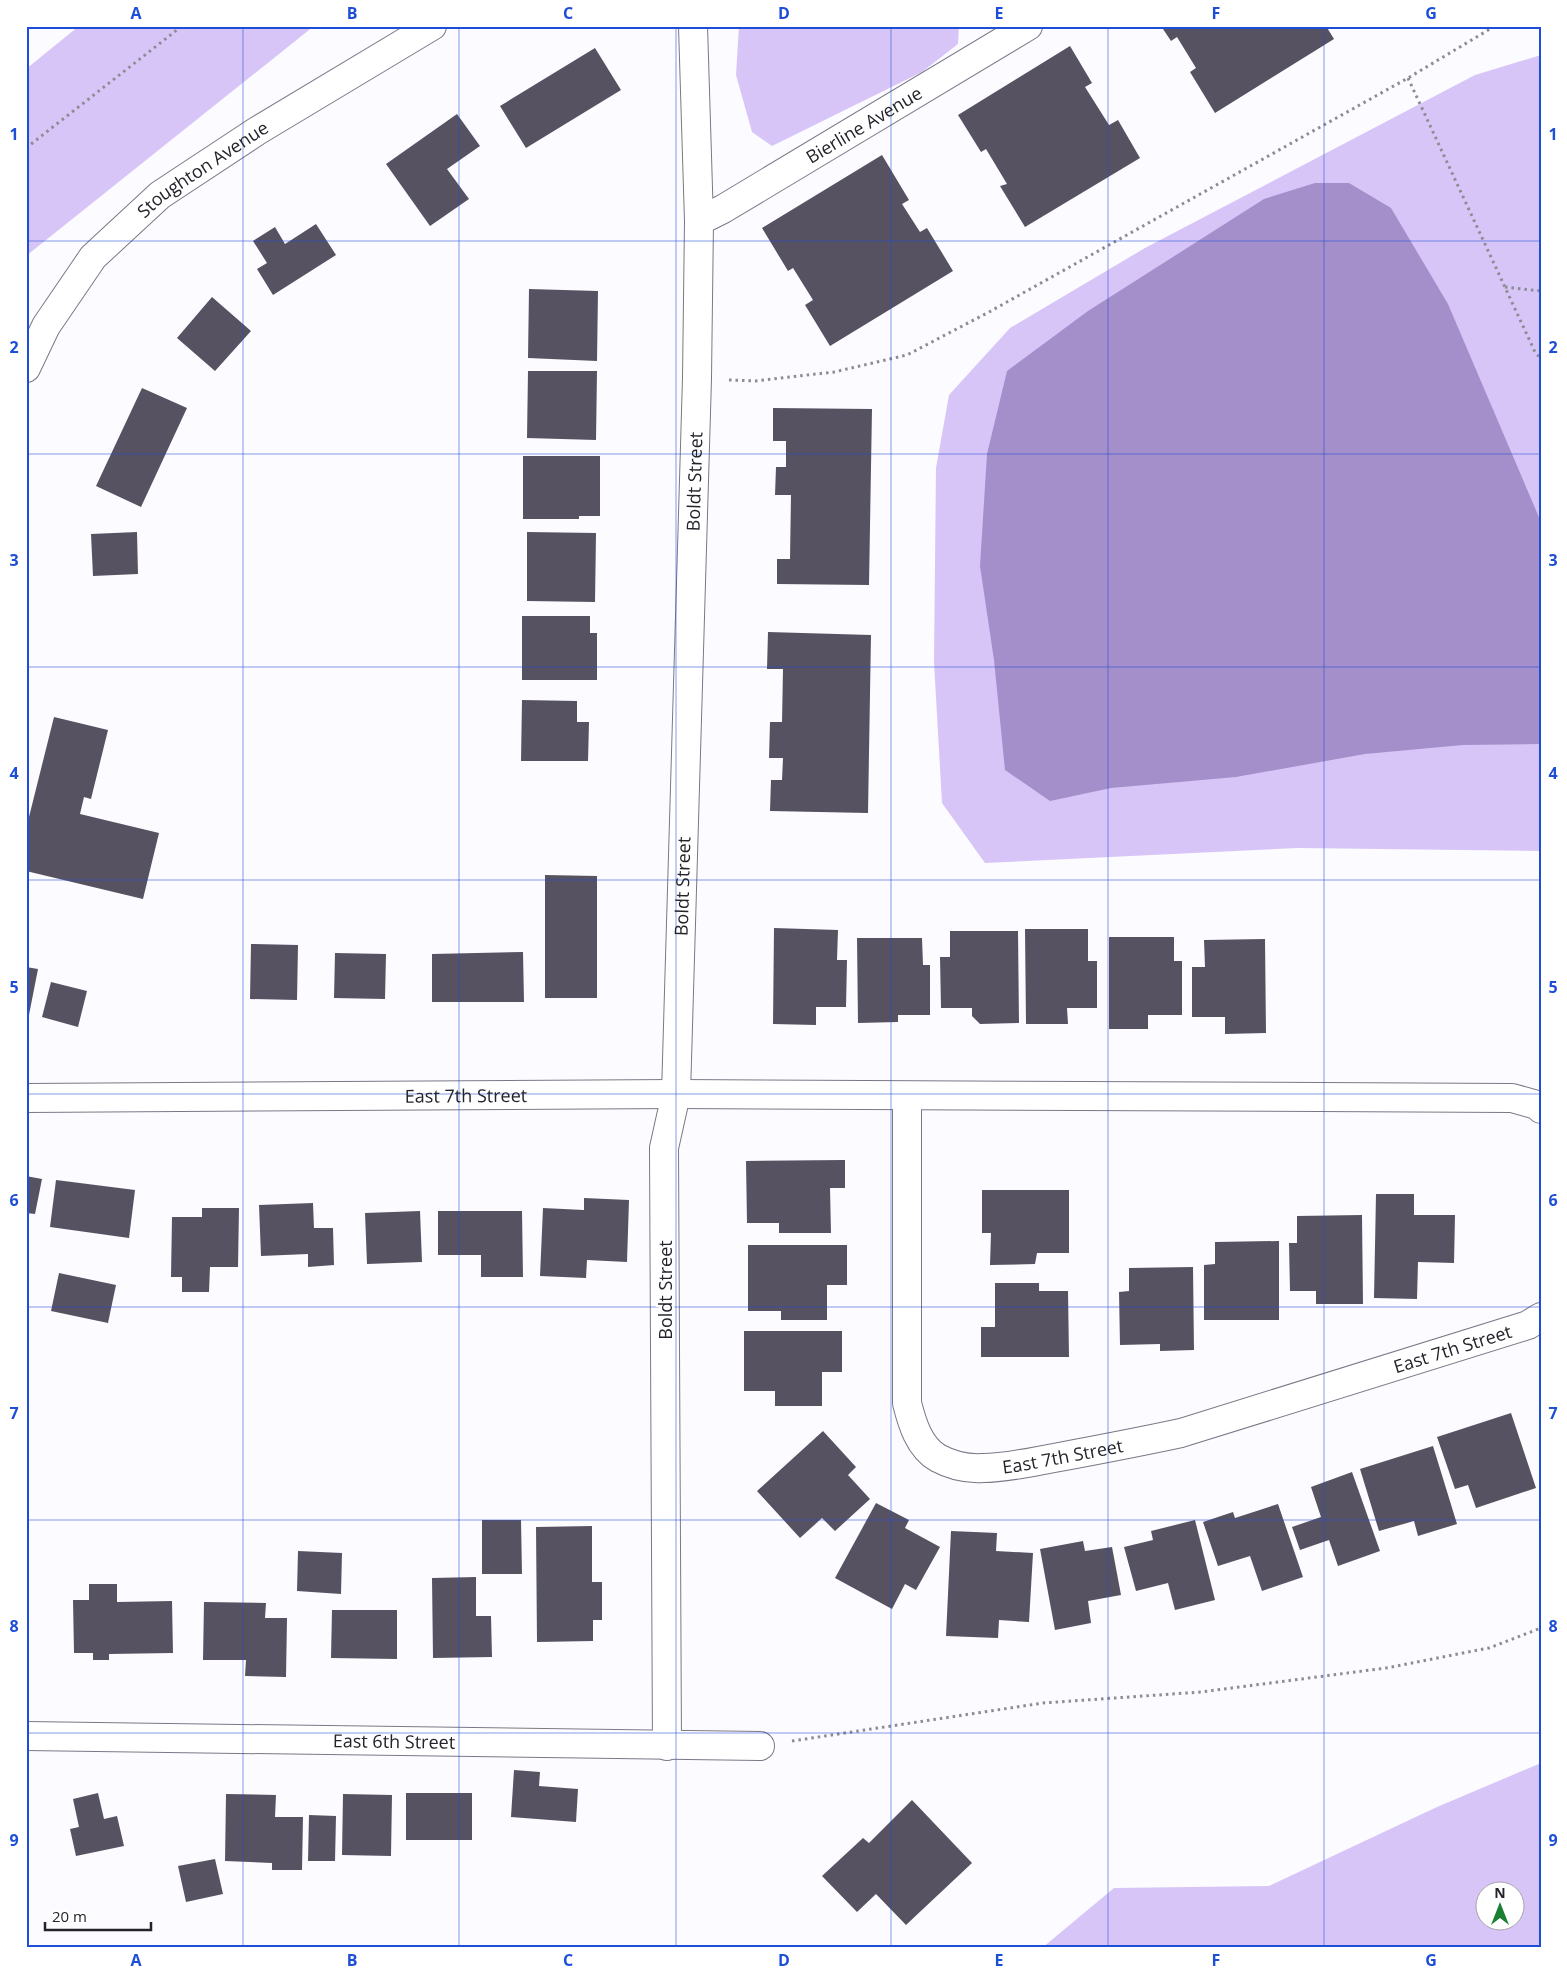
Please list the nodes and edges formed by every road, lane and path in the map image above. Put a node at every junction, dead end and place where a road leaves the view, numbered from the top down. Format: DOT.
graph roads {
  1 [pos="182,26"];
  2 [pos="432,26"];
  3 [pos="693,26"];
  4 [pos="1028,26"];
  5 [pos="1495,26"];
  6 [pos="1408,78"];
  7 [pos="26,148"];
  8 [pos="699,221"];
  9 [pos="1504,286"];
  10 [pos="1541,291"];
  11 [pos="1541,359"];
  12 [pos="26,368"];
  13 [pos="722,380"];
  14 [pos="676,1094"];
  15 [pos="907,1096"];
  16 [pos="26,1098"];
  17 [pos="1541,1109"];
  18 [pos="1541,1317"];
  19 [pos="1541,1628"];
  20 [pos="26,1736"];
  21 [pos="666,1746"];
  22 [pos="760,1746"];
  1 -- 7 [label="path"];
  2 -- 12 [label="street, Stoughton Avenue"];
  3 -- 8 [label="street, Boldt Street"];
  4 -- 8 [label="street, Bierline Avenue"];
  5 -- 6 [label="path"];
  6 -- 9 [label="path"];
  6 -- 13 [label="path"];
  8 -- 14 [label="street, Boldt Street"];
  9 -- 10 [label="path"];
  9 -- 11 [label="path"];
  14 -- 15 [label="street, East 7th Street"];
  14 -- 16 [label="street, East 7th Street"];
  14 -- 21 [label="street, Boldt Street"];
  15 -- 17 [label="street, East 7th Street"];
  15 -- 18 [label="street, East 7th Street"];
  19 -- 22 [label="path"];
  20 -- 21 [label="street, East 6th Street"];
  21 -- 22 [label="street, East 6th Street"];
}
